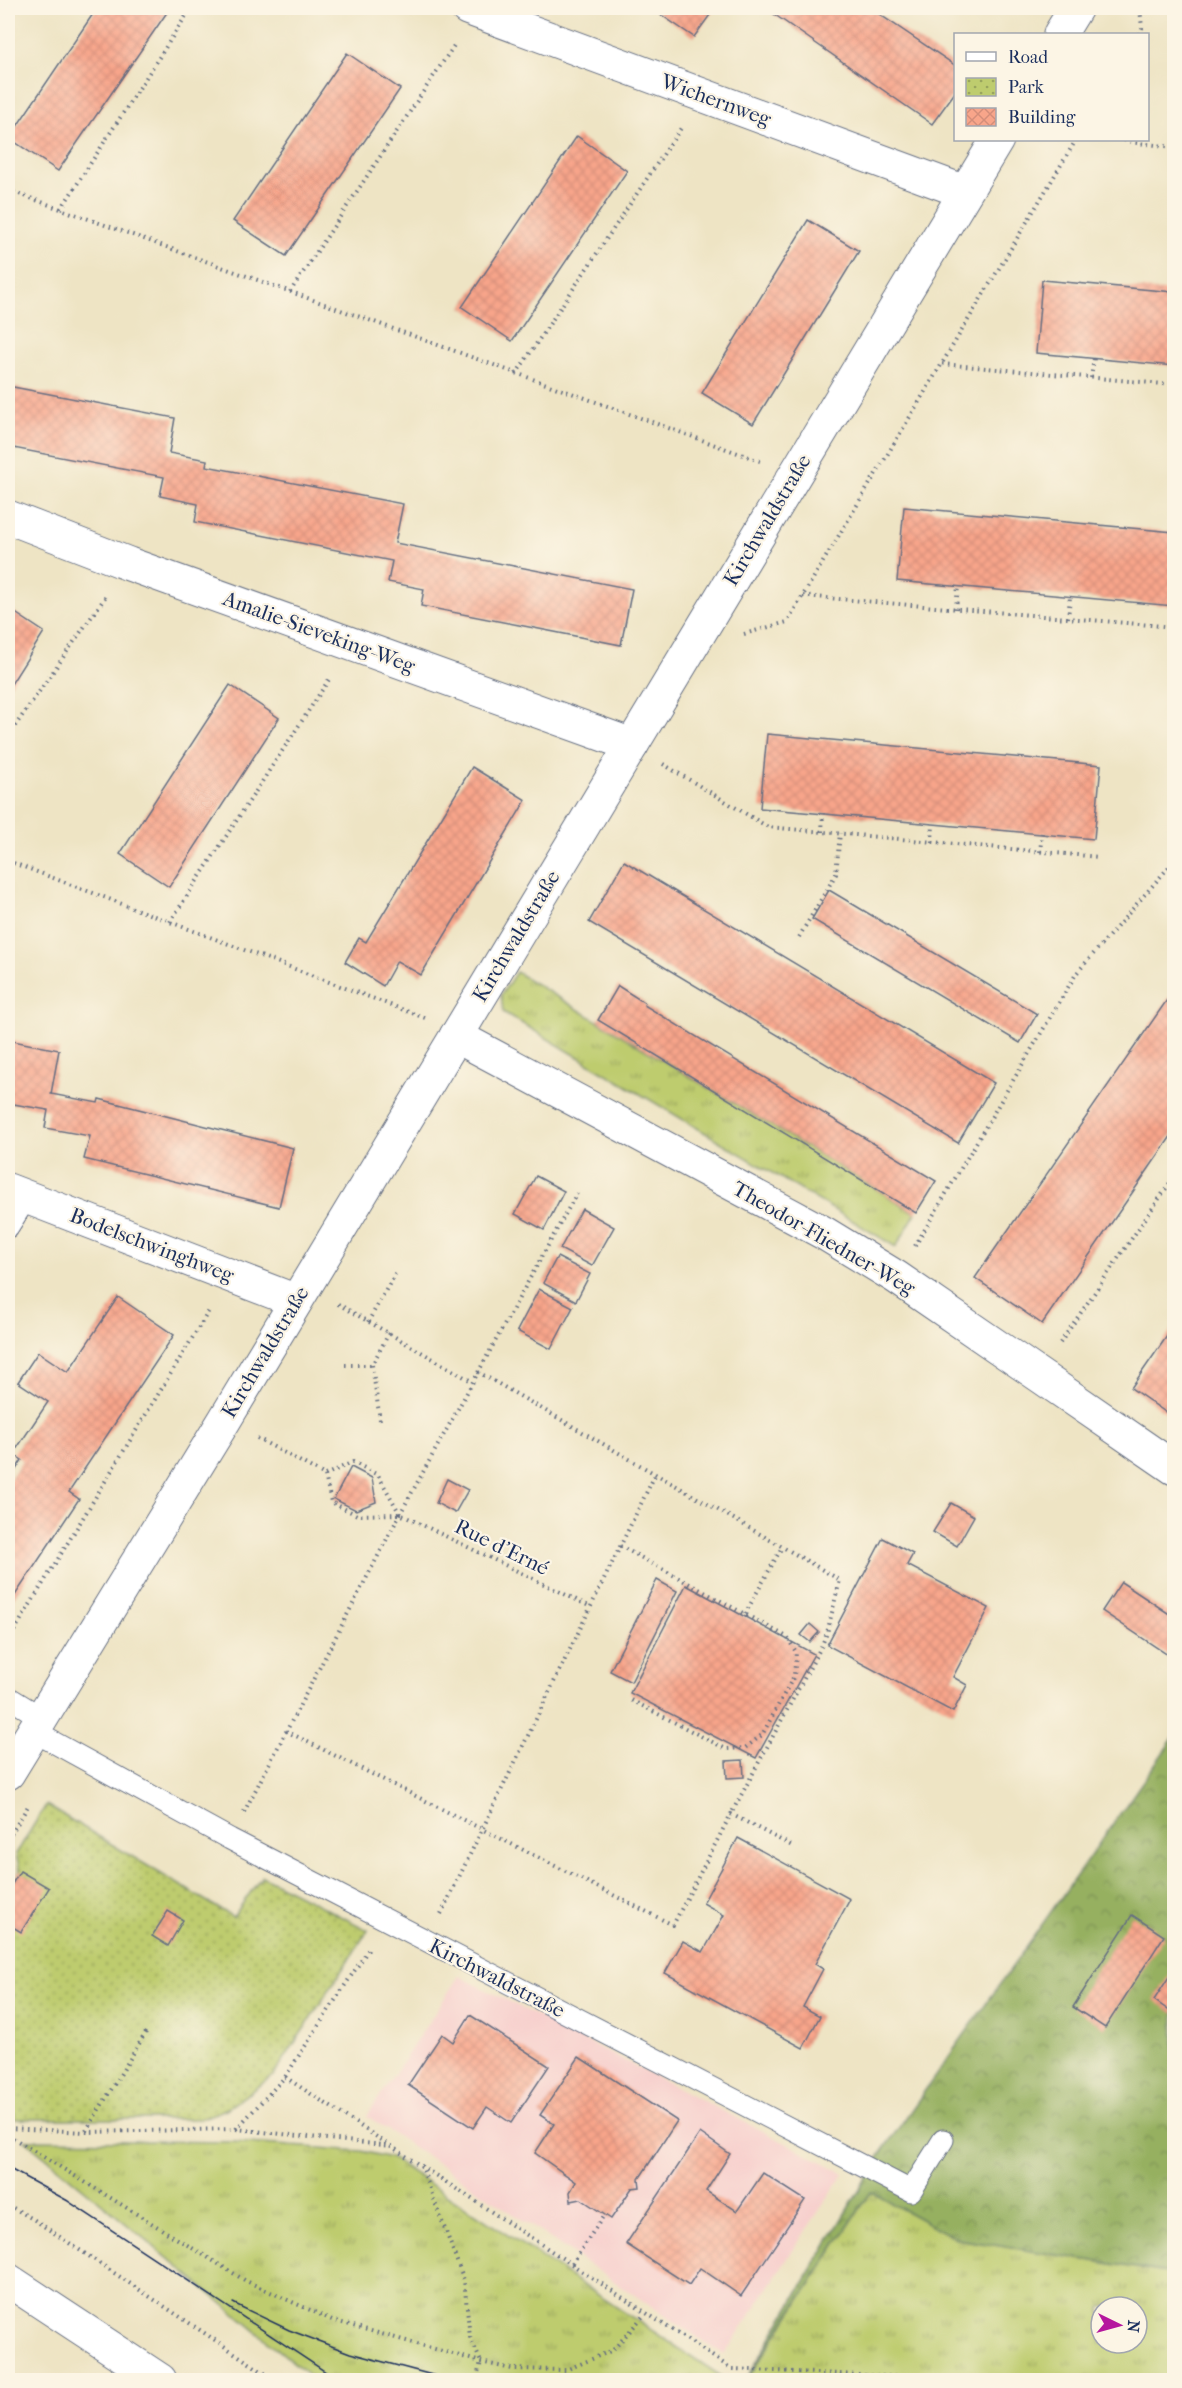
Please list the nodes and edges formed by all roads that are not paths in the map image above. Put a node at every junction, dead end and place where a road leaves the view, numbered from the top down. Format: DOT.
graph roads {
  1 [pos="1076,8"];
  2 [pos="472,9"];
  3 [pos="1061,33"];
  4 [pos="996,141"];
  5 [pos="965,192"];
  6 [pos="8,517"];
  7 [pos="632,744"];
  8 [pos="456,1036"];
  9 [pos="17,1194"];
  10 [pos="8,1227"];
  11 [pos="301,1293"];
  12 [pos="1174,1468"];
  13 [pos="8,1696"];
  14 [pos="38,1725"];
  15 [pos="8,1773"];
  16 [pos="943,2140"];
  17 [pos="8,2280"];
  18 [pos="160,2380"];
  1 -- 3 [label="street"];
  2 -- 5 [label="street, Wichernweg"];
  4 -- 5 [label="street, Kirchwaldstraße"];
  5 -- 7 [label="street, Kirchwaldstraße"];
  6 -- 7 [label="street, Amalie-Sieveking-Weg"];
  7 -- 8 [label="street, Kirchwaldstraße"];
  8 -- 11 [label="street, Kirchwaldstraße"];
  8 -- 12 [label="street, Theodor-Fliedner-Weg"];
  9 -- 10 [label="lane"];
  9 -- 11 [label="street, Bodelschwinghweg"];
  11 -- 14 [label="street, Kirchwaldstraße"];
  13 -- 14 [label="lane"];
  14 -- 15 [label="street, Kirchwaldstraße"];
  14 -- 16 [label="lane, Kirchwaldstraße"];
  17 -- 18 [label="street"];
}
